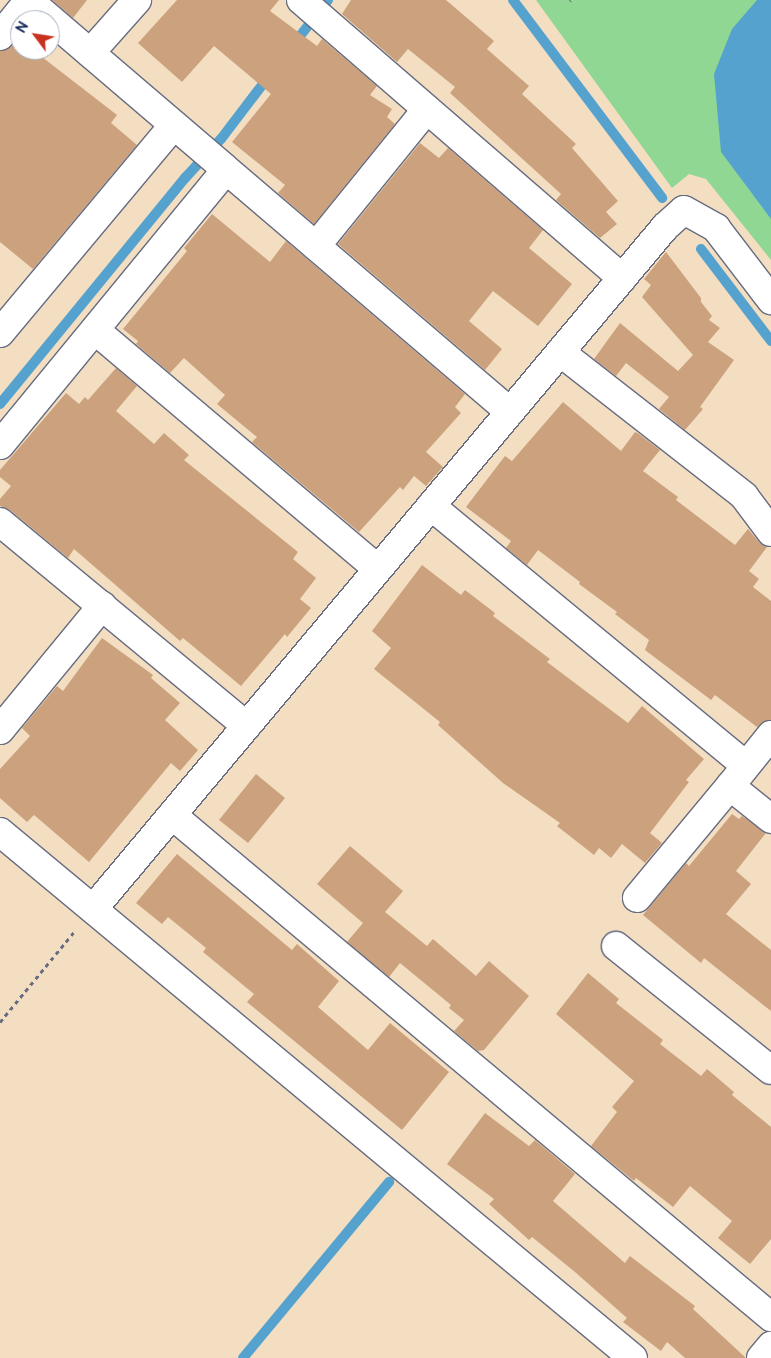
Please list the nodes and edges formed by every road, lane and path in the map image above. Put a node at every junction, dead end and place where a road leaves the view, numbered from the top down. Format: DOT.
graph roads {
  1 [pos="29,0"];
  2 [pos="137,0"];
  3 [pos="301,0"];
  4 [pos="0,36"];
  5 [pos="90,53"];
  6 [pos="427,109"];
  7 [pos="179,129"];
  8 [pos="222,166"];
  9 [pos="316,246"];
  10 [pos="622,278"];
  11 [pos="771,300"];
  12 [pos="5,317"];
  13 [pos="95,330"];
  14 [pos="560,352"];
  15 [pos="510,412"];
  16 [pos="0,445"];
  17 [pos="430,506"];
  18 [pos="0,522"];
  19 [pos="771,532"];
  20 [pos="378,569"];
  21 [pos="102,606"];
  22 [pos="247,726"];
  23 [pos="0,730"];
  24 [pos="771,735"];
  25 [pos="738,776"];
  26 [pos="172,815"];
  27 [pos="771,819"];
  28 [pos="0,832"];
  29 [pos="637,898"];
  30 [pos="93,909"];
  31 [pos="616,946"];
  32 [pos="0,1022"];
  33 [pos="771,1070"];
  34 [pos="771,1317"];
  35 [pos="771,1346"];
  36 [pos="633,1358"];
  37 [pos="761,1358"];
  1 -- 4 [label="street"];
  1 -- 5 [label="street"];
  2 -- 5 [label="street"];
  3 -- 6 [label="street"];
  5 -- 7 [label="street"];
  6 -- 9 [label="street"];
  6 -- 10 [label="street"];
  7 -- 8 [label="street"];
  7 -- 12 [label="street"];
  8 -- 9 [label="street"];
  8 -- 13 [label="street"];
  9 -- 15 [label="street"];
  10 -- 11 [label="street"];
  10 -- 14 [label="street"];
  13 -- 16 [label="street"];
  13 -- 20 [label="street"];
  14 -- 15 [label="street"];
  14 -- 19 [label="street"];
  15 -- 17 [label="street"];
  17 -- 20 [label="street"];
  17 -- 25 [label="street"];
  18 -- 21 [label="street"];
  20 -- 22 [label="street"];
  21 -- 22 [label="street"];
  21 -- 23 [label="street"];
  22 -- 26 [label="street"];
  24 -- 25 [label="street"];
  25 -- 27 [label="street"];
  25 -- 29 [label="street"];
  26 -- 30 [label="street"];
  26 -- 34 [label="street"];
  28 -- 30 [label="street"];
  30 -- 32 [label="path"];
  30 -- 36 [label="street"];
  31 -- 33 [label="street"];
  35 -- 37 [label="street"];
}
